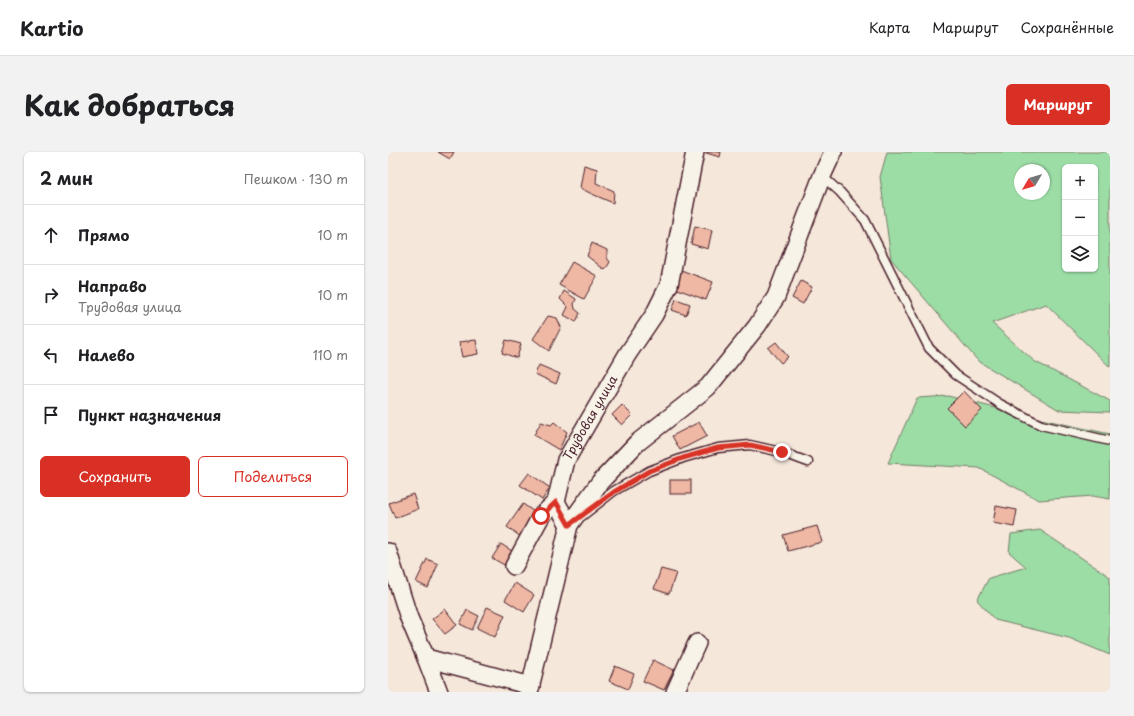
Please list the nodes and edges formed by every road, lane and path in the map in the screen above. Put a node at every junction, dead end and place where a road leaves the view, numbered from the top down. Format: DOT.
graph roads {
  1 [pos="694,152"];
  2 [pos="833,152"];
  3 [pos="822,176"];
  4 [pos="1110,441"];
  5 [pos="808,462"];
  6 [pos="556,502"];
  7 [pos="569,525"];
  8 [pos="388,552"];
  9 [pos="514,566"];
  10 [pos="697,643"];
  11 [pos="426,658"];
  12 [pos="530,689"];
  13 [pos="439,692"];
  14 [pos="675,692"];
  1 -- 6 [label="street, Трудовая улица"];
  2 -- 3 [label="street"];
  3 -- 4 [label="lane"];
  3 -- 7 [label="street"];
  5 -- 7 [label="lane"];
  6 -- 7 [label="street"];
  6 -- 9 [label="street"];
  7 -- 12 [label="street"];
  8 -- 11 [label="street"];
  10 -- 14 [label="street"];
  11 -- 12 [label="street"];
  11 -- 13 [label="street"];
}
